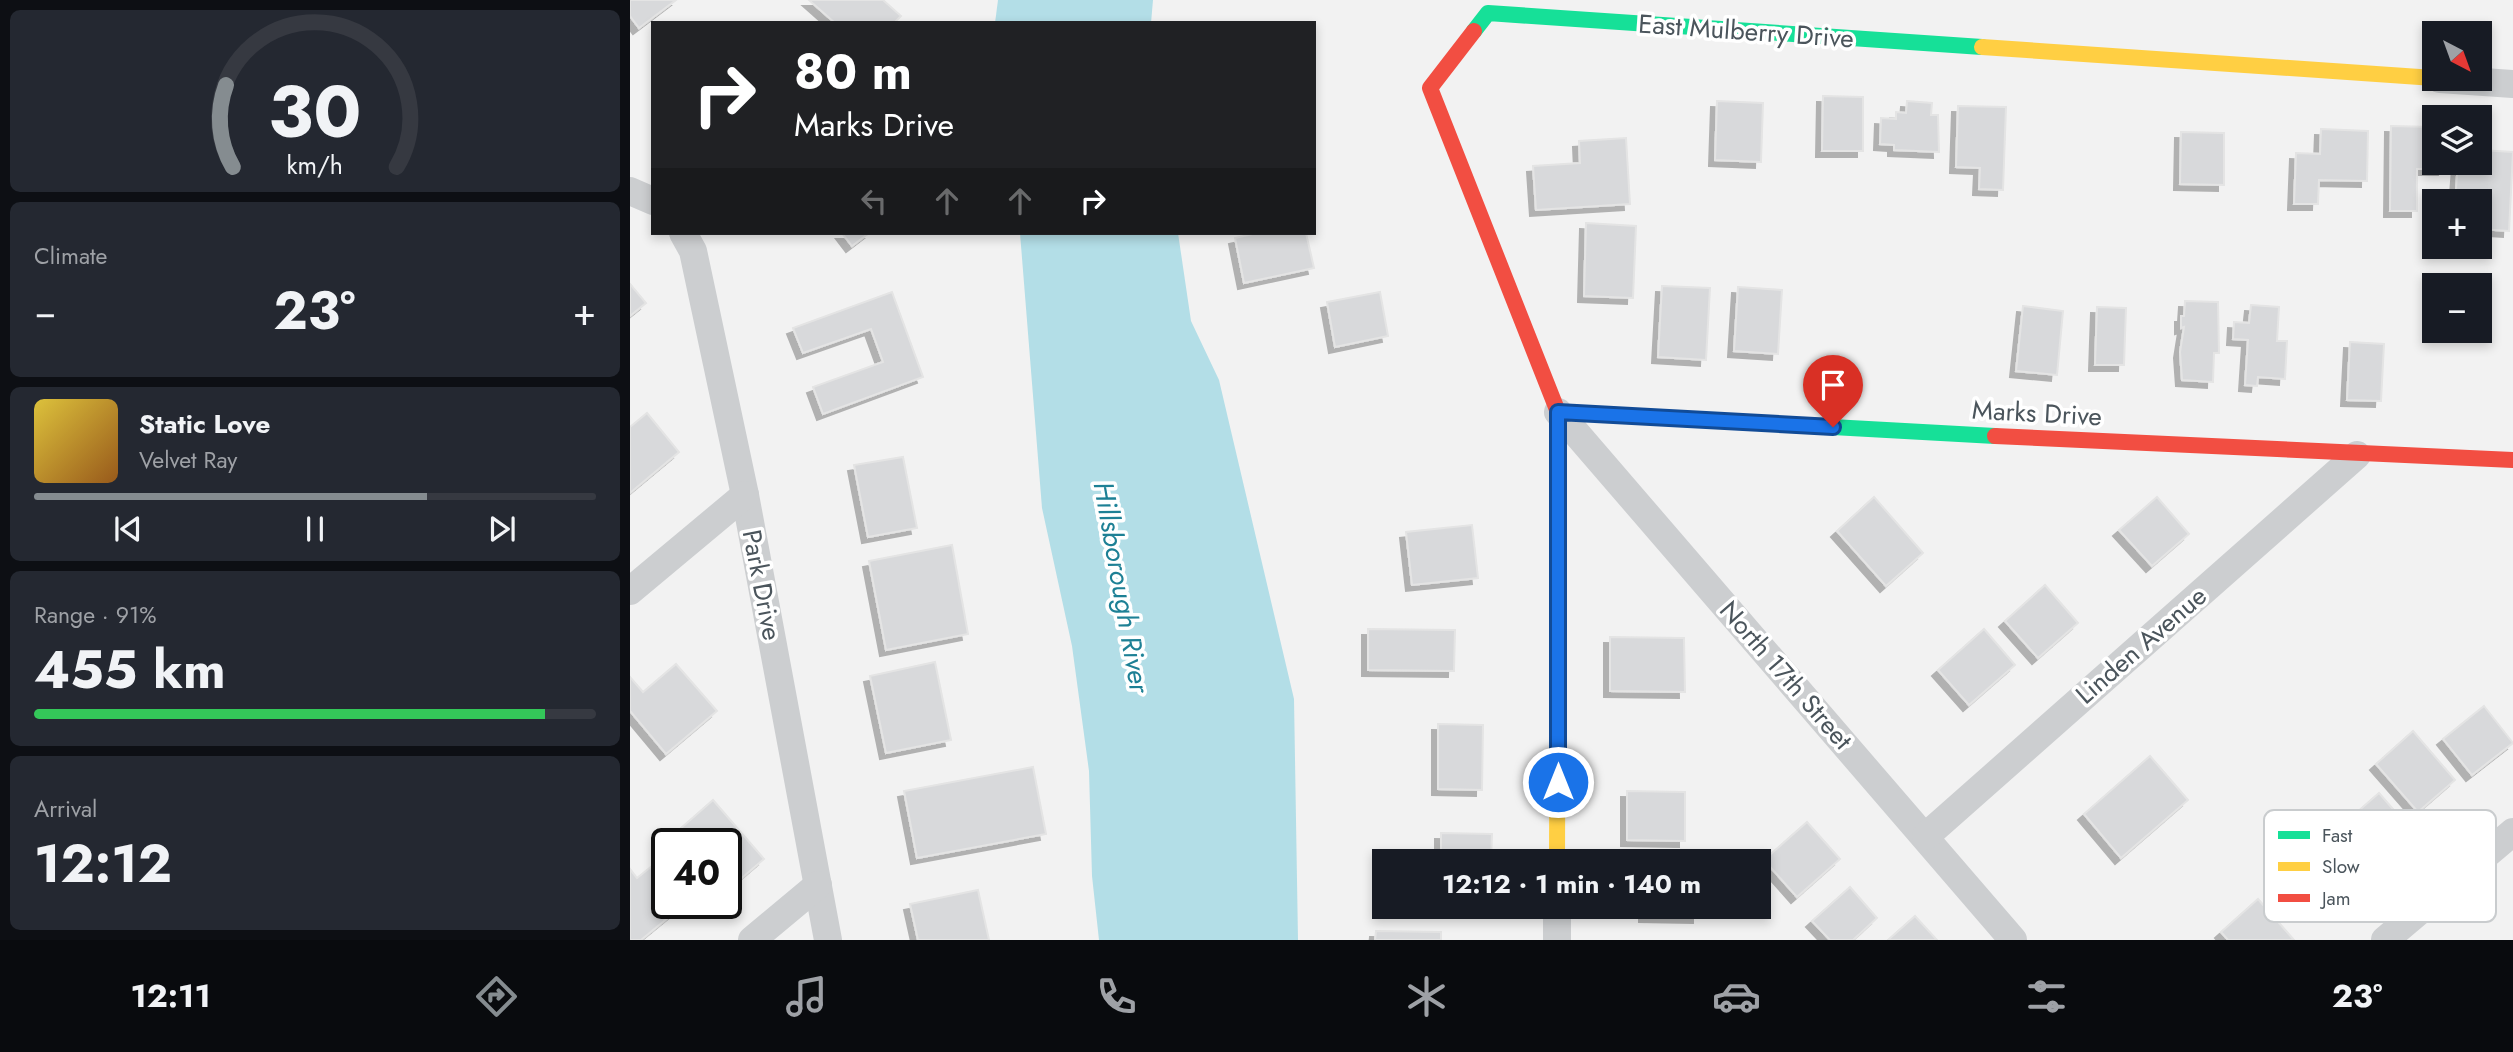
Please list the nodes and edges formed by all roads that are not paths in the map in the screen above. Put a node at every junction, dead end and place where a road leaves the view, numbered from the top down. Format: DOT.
graph roads {
  1 [pos="2422,77"];
  2 [pos="2492,83"];
  3 [pos="2513,84"];
  4 [pos="630,191"];
  5 [pos="651,200"];
  6 [pos="684,235"];
  7 [pos="1558,412"];
  8 [pos="2357,455"];
  9 [pos="2513,460"];
  10 [pos="745,495"];
  11 [pos="630,591"];
  12 [pos="2513,832"];
  13 [pos="1926,836"];
  14 [pos="2496,846"];
  15 [pos="1558,849"];
  16 [pos="818,885"];
  17 [pos="1557,919"];
  18 [pos="2406,922"];
  19 [pos="752,940"];
  20 [pos="828,940"];
  21 [pos="1557,940"];
  22 [pos="2013,940"];
  23 [pos="2385,940"];
  1 -- 7 [label="street, East Mulberry Drive"];
  2 -- 3 [label="street"];
  4 -- 5 [label="street"];
  6 -- 10 [label="street, Park Drive"];
  7 -- 8 [label="street, Marks Drive"];
  7 -- 13 [label="street, North 17th Street"];
  7 -- 15 [label="street, East Mulberry Drive"];
  8 -- 9 [label="street, Marks Drive"];
  8 -- 13 [label="street, Linden Avenue"];
  10 -- 11 [label="street"];
  10 -- 16 [label="street, Park Drive"];
  12 -- 14 [label="street"];
  13 -- 22 [label="street, North 17th Street"];
  16 -- 19 [label="street"];
  16 -- 20 [label="street, Park Drive"];
  17 -- 21 [label="street"];
  18 -- 23 [label="street"];
}
